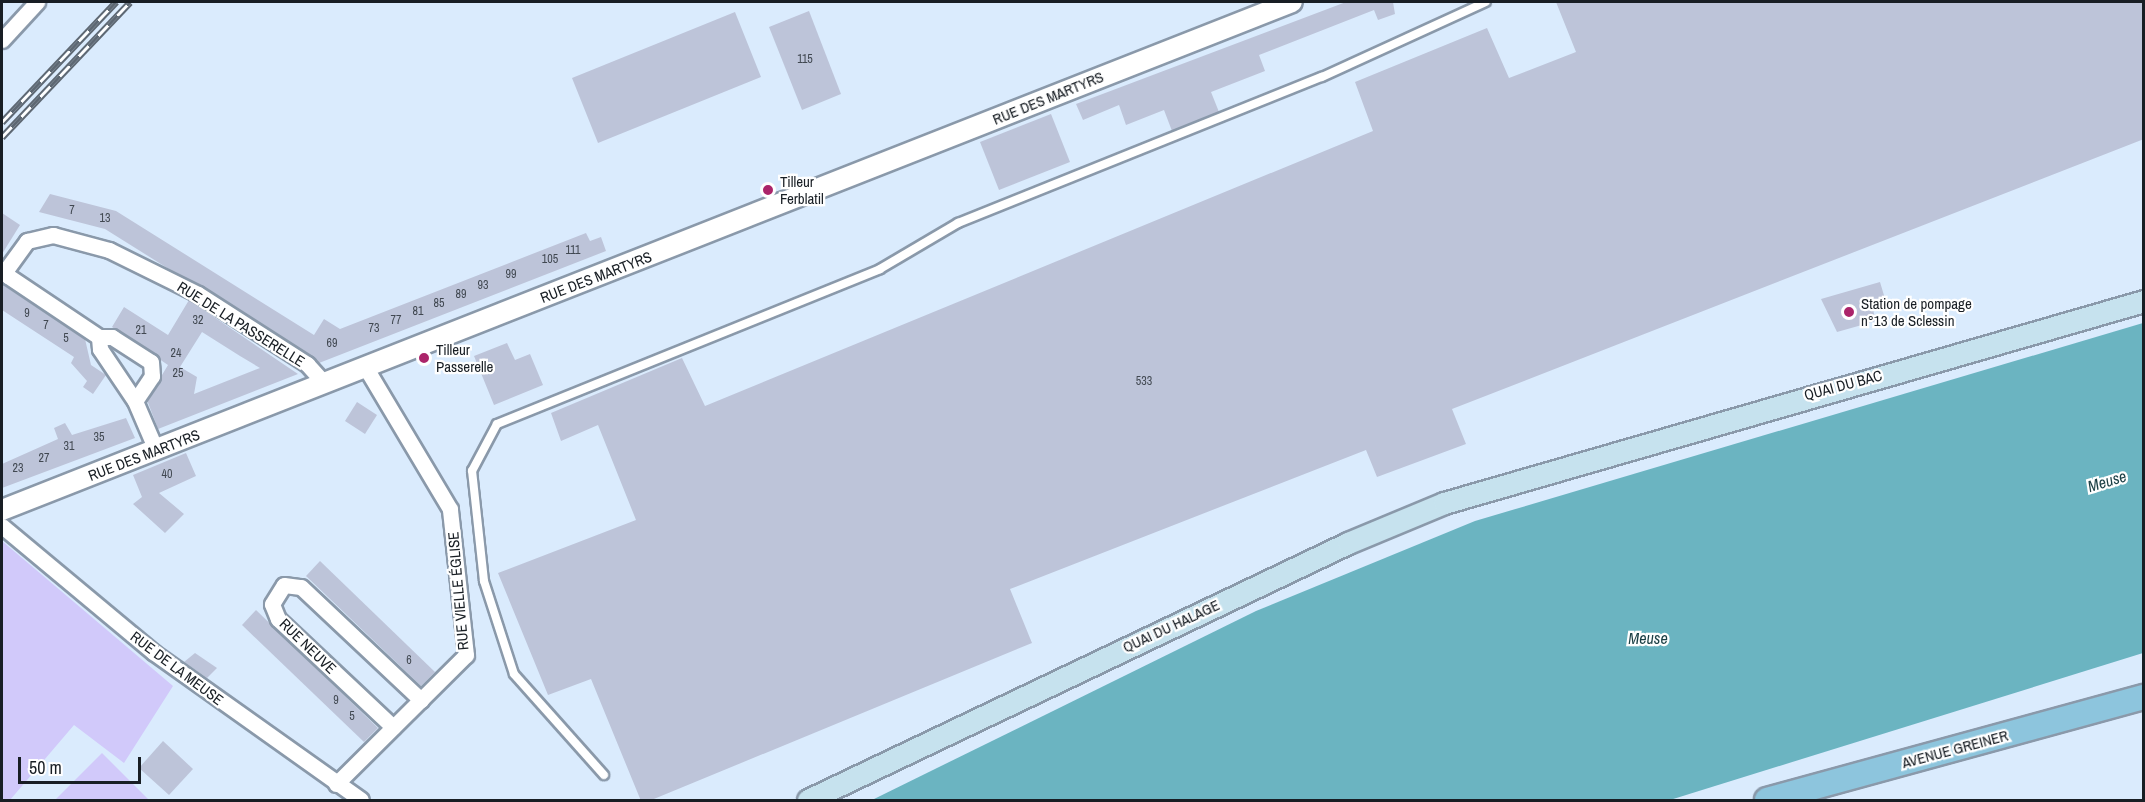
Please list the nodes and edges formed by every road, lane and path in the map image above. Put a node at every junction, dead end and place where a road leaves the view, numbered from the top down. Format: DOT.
graph roads {
  1 [pos="37,2"];
  2 [pos="1292,2"];
  3 [pos="1486,2"];
  4 [pos="2,40"];
  5 [pos="2144,301"];
  6 [pos="99,338"];
  7 [pos="366,368"];
  8 [pos="324,383"];
  9 [pos="135,401"];
  10 [pos="156,450"];
  11 [pos="1543,470"];
  12 [pos="2,510"];
  13 [pos="2,526"];
  14 [pos="2144,697"];
  15 [pos="421,700"];
  16 [pos="393,727"];
  17 [pos="604,775"];
  18 [pos="336,784"];
  19 [pos="361,801"];
  20 [pos="808,801"];
  21 [pos="1767,801"];
  1 -- 4 [label="street"];
  2 -- 7 [label="street, RUE DES MARTYRS"];
  3 -- 17 [label="lane"];
  5 -- 11 [label="main road, QUAI DU BAC"];
  6 -- 8 [label="street, RUE DE LA PASSERELLE"];
  6 -- 9 [label="street"];
  6 -- 9 [label="street"];
  7 -- 8 [label="street, RUE DES MARTYRS"];
  7 -- 15 [label="street, RUE VIELLE ÉGLISE"];
  8 -- 10 [label="street, RUE DES MARTYRS"];
  9 -- 10 [label="street"];
  10 -- 12 [label="street, RUE DES MARTYRS"];
  11 -- 20 [label="main road, QUAI DU HALAGE"];
  13 -- 18 [label="street, RUE DE LA MEUSE"];
  14 -- 21 [label="main road, AVENUE GREINER"];
  15 -- 16 [label="street, RUE VIELLE ÉGLISE"];
  15 -- 16 [label="street, RUE NEUVE"];
  16 -- 18 [label="street, RUE VIELLE ÉGLISE"];
  18 -- 19 [label="street, RUE DE LA MEUSE"];
}
